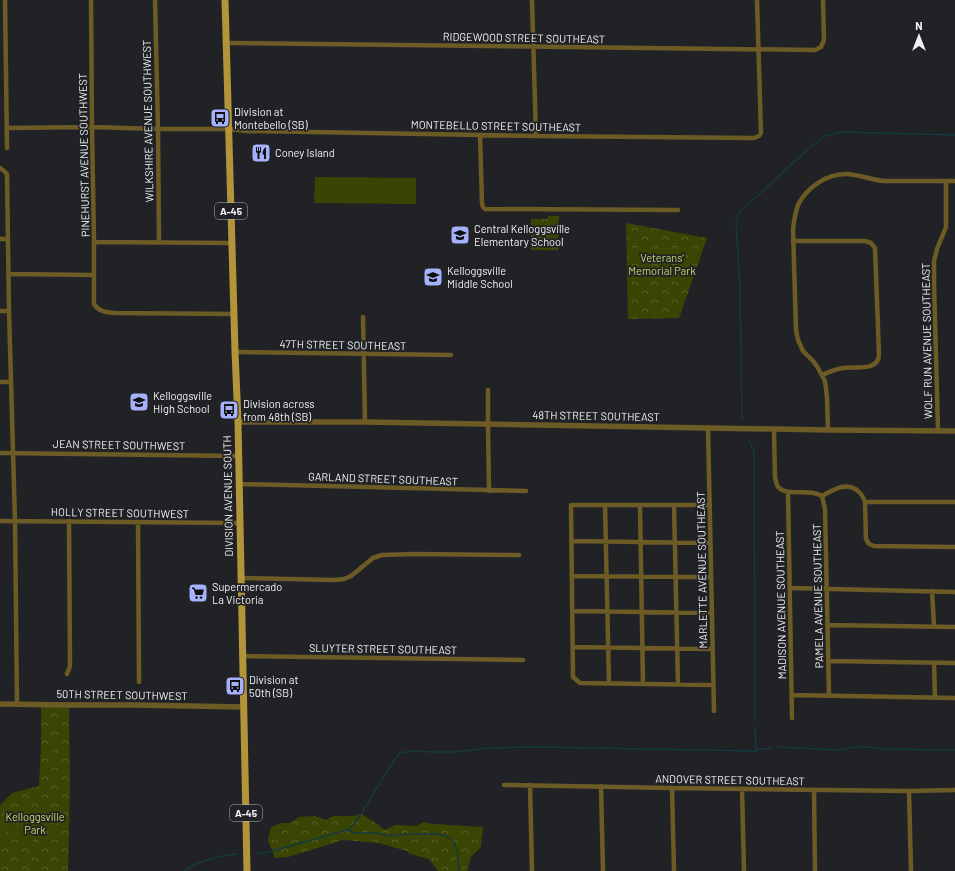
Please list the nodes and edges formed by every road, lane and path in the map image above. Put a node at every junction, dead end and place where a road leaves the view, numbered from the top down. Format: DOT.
graph roads {
  1 [pos="5,0"];
  2 [pos="90,0"];
  3 [pos="155,0"];
  4 [pos="225,0"];
  5 [pos="532,0"];
  6 [pos="757,0"];
  7 [pos="822,0"];
  8 [pos="227,43"];
  9 [pos="533,47"];
  10 [pos="758,50"];
  11 [pos="92,127"];
  12 [pos="7,128"];
  13 [pos="158,129"];
  14 [pos="228,129"];
  15 [pos="480,135"];
  16 [pos="536,136"];
  17 [pos="7,148"];
  18 [pos="0,168"];
  19 [pos="946,181"];
  20 [pos="955,181"];
  21 [pos="678,210"];
  22 [pos="0,239"];
  23 [pos="8,239"];
  24 [pos="793,241"];
  25 [pos="94,242"];
  26 [pos="159,242"];
  27 [pos="232,243"];
  28 [pos="9,274"];
  29 [pos="94,275"];
  30 [pos="0,311"];
  31 [pos="9,311"];
  32 [pos="234,314"];
  33 [pos="363,317"];
  34 [pos="235,352"];
  35 [pos="364,354"];
  36 [pos="451,355"];
  37 [pos="822,375"];
  38 [pos="0,382"];
  39 [pos="12,382"];
  40 [pos="488,390"];
  41 [pos="238,422"];
  42 [pos="365,422"];
  43 [pos="488,425"];
  44 [pos="708,428"];
  45 [pos="774,429"];
  46 [pos="828,430"];
  47 [pos="938,430"];
  48 [pos="955,431"];
  49 [pos="0,453"];
  50 [pos="13,453"];
  51 [pos="238,456"];
  52 [pos="239,484"];
  53 [pos="489,491"];
  54 [pos="526,491"];
  55 [pos="788,492"];
  56 [pos="822,496"];
  57 [pos="865,502"];
  58 [pos="955,502"];
  59 [pos="605,505"];
  60 [pos="640,505"];
  61 [pos="674,505"];
  62 [pos="710,505"];
  63 [pos="0,521"];
  64 [pos="15,521"];
  65 [pos="69,521"];
  66 [pos="138,522"];
  67 [pos="240,523"];
  68 [pos="571,541"];
  69 [pos="606,541"];
  70 [pos="641,542"];
  71 [pos="675,542"];
  72 [pos="710,543"];
  73 [pos="955,547"];
  74 [pos="519,555"];
  75 [pos="572,576"];
  76 [pos="607,576"];
  77 [pos="641,577"];
  78 [pos="676,577"];
  79 [pos="711,577"];
  80 [pos="241,578"];
  81 [pos="790,588"];
  82 [pos="826,589"];
  83 [pos="932,592"];
  84 [pos="955,592"];
  85 [pos="572,611"];
  86 [pos="608,612"];
  87 [pos="642,612"];
  88 [pos="676,613"];
  89 [pos="712,613"];
  90 [pos="827,625"];
  91 [pos="934,626"];
  92 [pos="955,627"];
  93 [pos="573,647"];
  94 [pos="608,648"];
  95 [pos="642,648"];
  96 [pos="677,648"];
  97 [pos="713,649"];
  98 [pos="243,656"];
  99 [pos="523,660"];
  100 [pos="828,661"];
  101 [pos="934,663"];
  102 [pos="955,663"];
  103 [pos="67,674"];
  104 [pos="139,682"];
  105 [pos="609,684"];
  106 [pos="643,684"];
  107 [pos="678,684"];
  108 [pos="713,685"];
  109 [pos="792,695"];
  110 [pos="829,695"];
  111 [pos="935,698"];
  112 [pos="955,698"];
  113 [pos="0,704"];
  114 [pos="17,704"];
  115 [pos="244,707"];
  116 [pos="714,711"];
  117 [pos="792,718"];
  118 [pos="504,785"];
  119 [pos="530,785"];
  120 [pos="601,786"];
  121 [pos="672,788"];
  122 [pos="742,789"];
  123 [pos="814,790"];
  124 [pos="955,790"];
  125 [pos="909,791"];
  126 [pos="247,871"];
  127 [pos="532,871"];
  128 [pos="603,871"];
  129 [pos="674,871"];
  130 [pos="744,871"];
  131 [pos="815,871"];
  132 [pos="911,871"];
  1 -- 12 [label="street"];
  2 -- 11 [label="street, PINEHURST AVENUE SOUTHWEST"];
  3 -- 13 [label="street, WILKSHIRE AVENUE SOUTHWEST"];
  4 -- 8 [label="main road, DIVISION AVENUE SOUTH / A-45"];
  5 -- 9 [label="street"];
  6 -- 10 [label="street"];
  7 -- 10 [label="street, RIDGEWOOD STREET SOUTHEAST"];
  8 -- 9 [label="street, RIDGEWOOD STREET SOUTHEAST"];
  8 -- 14 [label="main road, DIVISION AVENUE SOUTH / A-45"];
  9 -- 10 [label="street, RIDGEWOOD STREET SOUTHEAST"];
  9 -- 16 [label="street"];
  10 -- 16 [label="street, MONTEBELLO STREET SOUTHEAST"];
  11 -- 12 [label="street, MONTEBELLO STREET SOUTHEAST"];
  11 -- 13 [label="street, MONTEBELLO STREET SOUTHEAST"];
  11 -- 25 [label="street, PINEHURST AVENUE SOUTHWEST"];
  12 -- 17 [label="street"];
  13 -- 14 [label="street, MONTEBELLO STREET SOUTHEAST"];
  13 -- 26 [label="street, WILKSHIRE AVENUE SOUTHWEST"];
  14 -- 15 [label="street, MONTEBELLO STREET SOUTHEAST"];
  14 -- 27 [label="main road, DIVISION AVENUE SOUTH / A-45"];
  15 -- 16 [label="street, MONTEBELLO STREET SOUTHEAST"];
  15 -- 21 [label="street"];
  18 -- 23 [label="street"];
  19 -- 20 [label="street"];
  19 -- 24 [label="street"];
  19 -- 47 [label="street, WOLF RUN AVENUE SOUTHEAST"];
  22 -- 23 [label="street"];
  23 -- 28 [label="street"];
  24 -- 37 [label="street"];
  24 -- 37 [label="street"];
  25 -- 26 [label="street"];
  25 -- 29 [label="street, PINEHURST AVENUE SOUTHWEST"];
  26 -- 27 [label="street"];
  27 -- 32 [label="main road, DIVISION AVENUE SOUTH / A-45"];
  28 -- 29 [label="street"];
  28 -- 31 [label="street"];
  29 -- 32 [label="street, PINEHURST AVENUE SOUTHWEST"];
  30 -- 31 [label="street"];
  31 -- 39 [label="street"];
  32 -- 34 [label="main road, DIVISION AVENUE SOUTH / A-45"];
  33 -- 35 [label="street"];
  34 -- 35 [label="street, 47TH STREET SOUTHEAST"];
  34 -- 41 [label="main road, DIVISION AVENUE SOUTH / A-45"];
  35 -- 36 [label="street, 47TH STREET SOUTHEAST"];
  35 -- 42 [label="street"];
  37 -- 46 [label="street"];
  38 -- 39 [label="street"];
  39 -- 50 [label="street"];
  40 -- 43 [label="street"];
  41 -- 42 [label="street, 48TH STREET SOUTHEAST"];
  41 -- 51 [label="main road, DIVISION AVENUE SOUTH / A-45"];
  42 -- 43 [label="street, 48TH STREET SOUTHEAST"];
  43 -- 44 [label="street, 48TH STREET SOUTHEAST"];
  43 -- 53 [label="street"];
  44 -- 45 [label="street, 48TH STREET SOUTHEAST"];
  44 -- 62 [label="street, MARLETTE AVENUE SOUTHEAST"];
  45 -- 46 [label="street, 48TH STREET SOUTHEAST"];
  45 -- 55 [label="street"];
  46 -- 47 [label="street, 48TH STREET SOUTHEAST"];
  47 -- 48 [label="street, 48TH STREET SOUTHEAST"];
  49 -- 50 [label="street, JEAN STREET SOUTHWEST"];
  50 -- 51 [label="street, JEAN STREET SOUTHWEST"];
  50 -- 64 [label="street"];
  51 -- 52 [label="main road, DIVISION AVENUE SOUTH / A-45"];
  52 -- 53 [label="street, GARLAND STREET SOUTHEAST"];
  52 -- 67 [label="main road, DIVISION AVENUE SOUTH / A-45"];
  53 -- 54 [label="street, GARLAND STREET SOUTHEAST"];
  55 -- 56 [label="street"];
  55 -- 81 [label="street, MADISON AVENUE SOUTHEAST"];
  56 -- 57 [label="street"];
  56 -- 82 [label="street, PAMELA AVENUE SOUTHEAST"];
  57 -- 58 [label="street"];
  57 -- 73 [label="street"];
  59 -- 60 [label="street"];
  59 -- 68 [label="street"];
  59 -- 69 [label="street"];
  60 -- 61 [label="street"];
  60 -- 70 [label="street"];
  61 -- 62 [label="street"];
  61 -- 71 [label="street"];
  62 -- 72 [label="street, MARLETTE AVENUE SOUTHEAST"];
  63 -- 64 [label="street, HOLLY STREET SOUTHWEST"];
  64 -- 65 [label="street, HOLLY STREET SOUTHWEST"];
  64 -- 114 [label="street"];
  65 -- 66 [label="street, HOLLY STREET SOUTHWEST"];
  65 -- 103 [label="street"];
  66 -- 67 [label="street, HOLLY STREET SOUTHWEST"];
  66 -- 104 [label="street"];
  67 -- 80 [label="main road, DIVISION AVENUE SOUTH / A-45"];
  68 -- 69 [label="street"];
  68 -- 75 [label="street"];
  69 -- 70 [label="street"];
  69 -- 76 [label="street"];
  70 -- 71 [label="street"];
  70 -- 77 [label="street"];
  71 -- 72 [label="street"];
  71 -- 78 [label="street"];
  72 -- 79 [label="street, MARLETTE AVENUE SOUTHEAST"];
  74 -- 80 [label="street"];
  75 -- 76 [label="street"];
  75 -- 85 [label="street"];
  76 -- 77 [label="street"];
  76 -- 86 [label="street"];
  77 -- 78 [label="street"];
  77 -- 87 [label="street"];
  78 -- 79 [label="street"];
  78 -- 88 [label="street"];
  79 -- 89 [label="street, MARLETTE AVENUE SOUTHEAST"];
  80 -- 98 [label="main road, DIVISION AVENUE SOUTH / A-45"];
  81 -- 82 [label="street"];
  81 -- 109 [label="street, MADISON AVENUE SOUTHEAST"];
  82 -- 83 [label="street"];
  82 -- 90 [label="street, PAMELA AVENUE SOUTHEAST"];
  83 -- 84 [label="street"];
  83 -- 91 [label="street"];
  85 -- 86 [label="street"];
  85 -- 93 [label="street"];
  86 -- 87 [label="street"];
  86 -- 94 [label="street"];
  87 -- 88 [label="street"];
  87 -- 95 [label="street"];
  88 -- 89 [label="street"];
  88 -- 96 [label="street"];
  89 -- 97 [label="street, MARLETTE AVENUE SOUTHEAST"];
  90 -- 91 [label="street"];
  90 -- 100 [label="street, PAMELA AVENUE SOUTHEAST"];
  91 -- 92 [label="street"];
  93 -- 94 [label="street"];
  93 -- 105 [label="street"];
  94 -- 95 [label="street"];
  94 -- 105 [label="street"];
  95 -- 96 [label="street"];
  95 -- 106 [label="street"];
  96 -- 97 [label="street"];
  96 -- 107 [label="street"];
  97 -- 108 [label="street, MARLETTE AVENUE SOUTHEAST"];
  98 -- 99 [label="street, SLUYTER STREET SOUTHEAST"];
  98 -- 115 [label="main road, DIVISION AVENUE SOUTH / A-45"];
  100 -- 101 [label="street"];
  100 -- 110 [label="street, PAMELA AVENUE SOUTHEAST"];
  101 -- 102 [label="street"];
  101 -- 111 [label="street"];
  105 -- 106 [label="street"];
  106 -- 107 [label="street"];
  107 -- 108 [label="street"];
  108 -- 116 [label="street, MARLETTE AVENUE SOUTHEAST"];
  109 -- 110 [label="street"];
  109 -- 117 [label="street, MADISON AVENUE SOUTHEAST"];
  110 -- 111 [label="street"];
  111 -- 112 [label="street"];
  113 -- 114 [label="street, 50TH STREET SOUTHWEST"];
  114 -- 115 [label="street, 50TH STREET SOUTHWEST"];
  115 -- 126 [label="main road, DIVISION AVENUE SOUTH / A-45"];
  118 -- 119 [label="street, ANDOVER STREET SOUTHEAST"];
  119 -- 120 [label="street, ANDOVER STREET SOUTHEAST"];
  119 -- 127 [label="street"];
  120 -- 121 [label="street, ANDOVER STREET SOUTHEAST"];
  120 -- 128 [label="street"];
  121 -- 122 [label="street, ANDOVER STREET SOUTHEAST"];
  121 -- 129 [label="street"];
  122 -- 123 [label="street, ANDOVER STREET SOUTHEAST"];
  122 -- 130 [label="street"];
  123 -- 125 [label="street, ANDOVER STREET SOUTHEAST"];
  123 -- 131 [label="street"];
  124 -- 125 [label="street, ANDOVER STREET SOUTHEAST"];
  125 -- 132 [label="street"];
}
